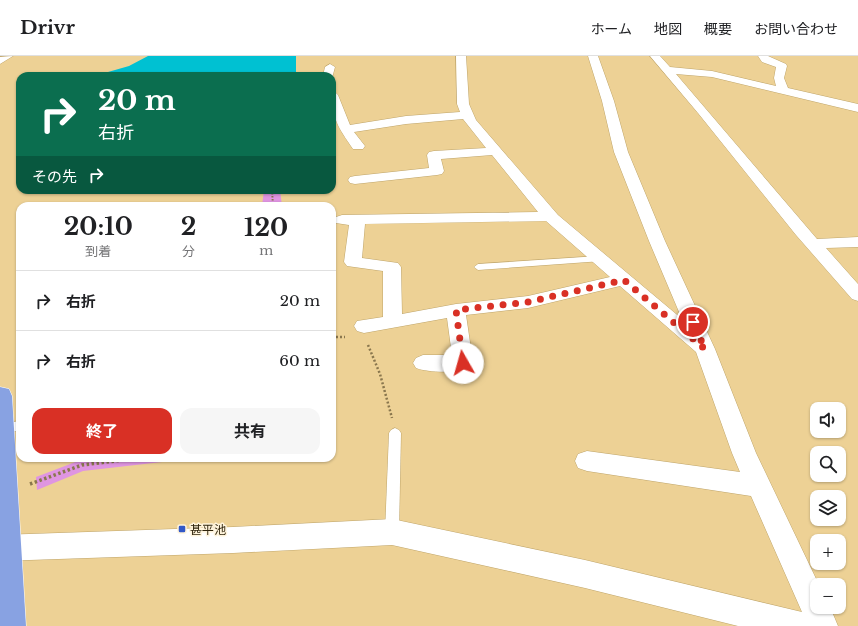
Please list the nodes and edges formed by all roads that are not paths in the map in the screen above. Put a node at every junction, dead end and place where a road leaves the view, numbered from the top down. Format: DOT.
graph roads {
  1 [pos="8,56"];
  2 [pos="461,56"];
  3 [pos="593,56"];
  4 [pos="655,56"];
  5 [pos="763,56"];
  6 [pos="0,61"];
  7 [pos="668,70"];
  8 [pos="783,90"];
  9 [pos="336,105"];
  10 [pos="858,108"];
  11 [pos="467,115"];
  12 [pos="346,129"];
  13 [pos="358,146"];
  14 [pos="495,151"];
  15 [pos="355,180"];
  16 [pos="550,216"];
  17 [pos="858,242"];
  18 [pos="813,244"];
  19 [pos="599,259"];
  20 [pos="478,267"];
  21 [pos="624,280"];
  22 [pos="858,295"];
  23 [pos="456,310"];
  24 [pos="393,322"];
  25 [pos="365,334"];
  26 [pos="705,349"];
  27 [pos="423,363"];
  28 [pos="0,396"];
  29 [pos="11,427"];
  30 [pos="395,433"];
  31 [pos="588,461"];
  32 [pos="759,486"];
  33 [pos="392,532"];
  34 [pos="3,548"];
  35 [pos="9,626"];
  36 [pos="799,626"];
  37 [pos="824,626"];
  1 -- 6 [label="street"];
  2 -- 11 [label="street"];
  3 -- 26 [label="street"];
  4 -- 7 [label="street"];
  5 -- 8 [label="street"];
  7 -- 8 [label="street"];
  7 -- 18 [label="street"];
  8 -- 10 [label="street"];
  9 -- 12 [label="street"];
  11 -- 12 [label="street"];
  11 -- 14 [label="street"];
  12 -- 13 [label="street"];
  14 -- 15 [label="street"];
  14 -- 16 [label="street"];
  16 -- 19 [label="street"];
  16 -- 24 [label="street"];
  17 -- 18 [label="street"];
  18 -- 22 [label="street"];
  19 -- 20 [label="lane"];
  19 -- 21 [label="street"];
  21 -- 23 [label="street"];
  21 -- 26 [label="street"];
  23 -- 24 [label="street"];
  23 -- 27 [label="street"];
  24 -- 25 [label="street"];
  26 -- 32 [label="street"];
  28 -- 29 [label="highway"];
  29 -- 34 [label="highway"];
  30 -- 33 [label="lane"];
  31 -- 32 [label="street"];
  32 -- 37 [label="street"];
  33 -- 34 [label="street"];
  33 -- 36 [label="street"];
  34 -- 35 [label="highway"];
}
